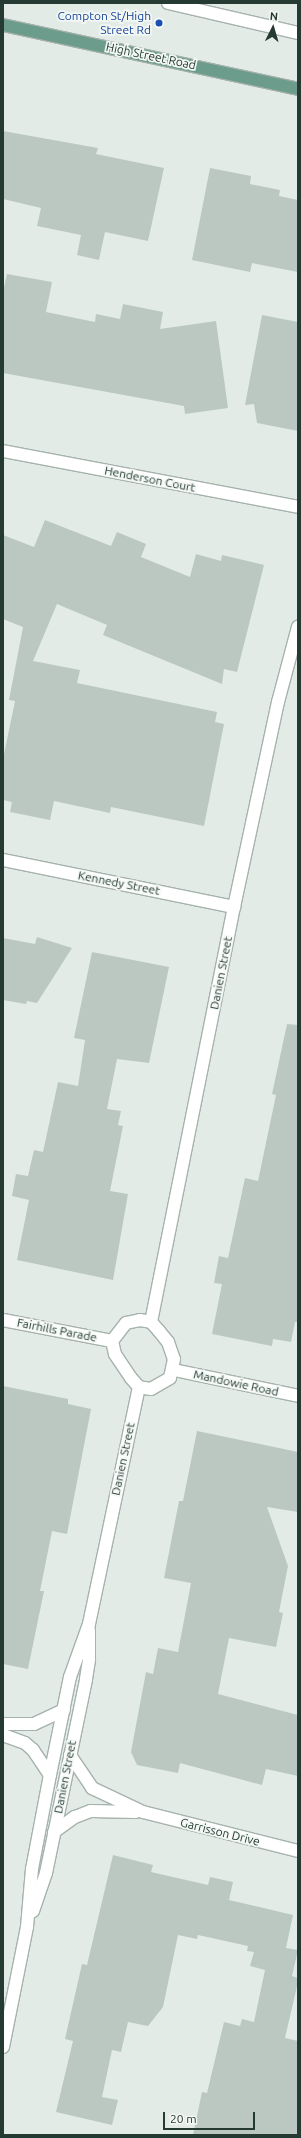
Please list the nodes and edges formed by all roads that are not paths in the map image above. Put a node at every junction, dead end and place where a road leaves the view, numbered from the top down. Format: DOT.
graph roads {
  1 [pos="168,3"];
  2 [pos="3,25"];
  3 [pos="298,33"];
  4 [pos="298,89"];
  5 [pos="3,451"];
  6 [pos="298,507"];
  7 [pos="298,627"];
  8 [pos="3,860"];
  9 [pos="234,907"];
  10 [pos="3,1320"];
  11 [pos="151,1322"];
  12 [pos="112,1341"];
  13 [pos="174,1370"];
  14 [pos="139,1387"];
  15 [pos="298,1396"];
  16 [pos="89,1624"];
  17 [pos="64,1710"];
  18 [pos="3,1724"];
  19 [pos="3,1735"];
  20 [pos="70,1756"];
  21 [pos="50,1775"];
  22 [pos="143,1812"];
  23 [pos="54,1832"];
  24 [pos="298,1851"];
  25 [pos="27,1927"];
  26 [pos="3,2047"];
  1 -- 3 [label="street"];
  2 -- 4 [label="main road, High Street Road"];
  5 -- 6 [label="street, Henderson Court"];
  7 -- 9 [label="street, Danien Street"];
  8 -- 9 [label="street, Kennedy Street"];
  9 -- 11 [label="street, Danien Street"];
  10 -- 12 [label="street, Fairhills Parade"];
  11 -- 12 [label="street"];
  11 -- 13 [label="street"];
  12 -- 14 [label="street"];
  13 -- 14 [label="street"];
  13 -- 15 [label="street, Mandowie Road"];
  14 -- 16 [label="street, Danien Street"];
  16 -- 17 [label="street, Danien Street"];
  16 -- 20 [label="street, Danien Street"];
  17 -- 18 [label="street"];
  17 -- 21 [label="street, Danien Street"];
  19 -- 21 [label="street"];
  20 -- 22 [label="street, Garrisson Drive"];
  20 -- 23 [label="street, Danien Street"];
  21 -- 25 [label="street, Danien Street"];
  22 -- 23 [label="street, Garrisson Drive"];
  22 -- 24 [label="street, Garrisson Drive"];
  23 -- 25 [label="street, Danien Street"];
  25 -- 26 [label="street, Danien Street"];
}
